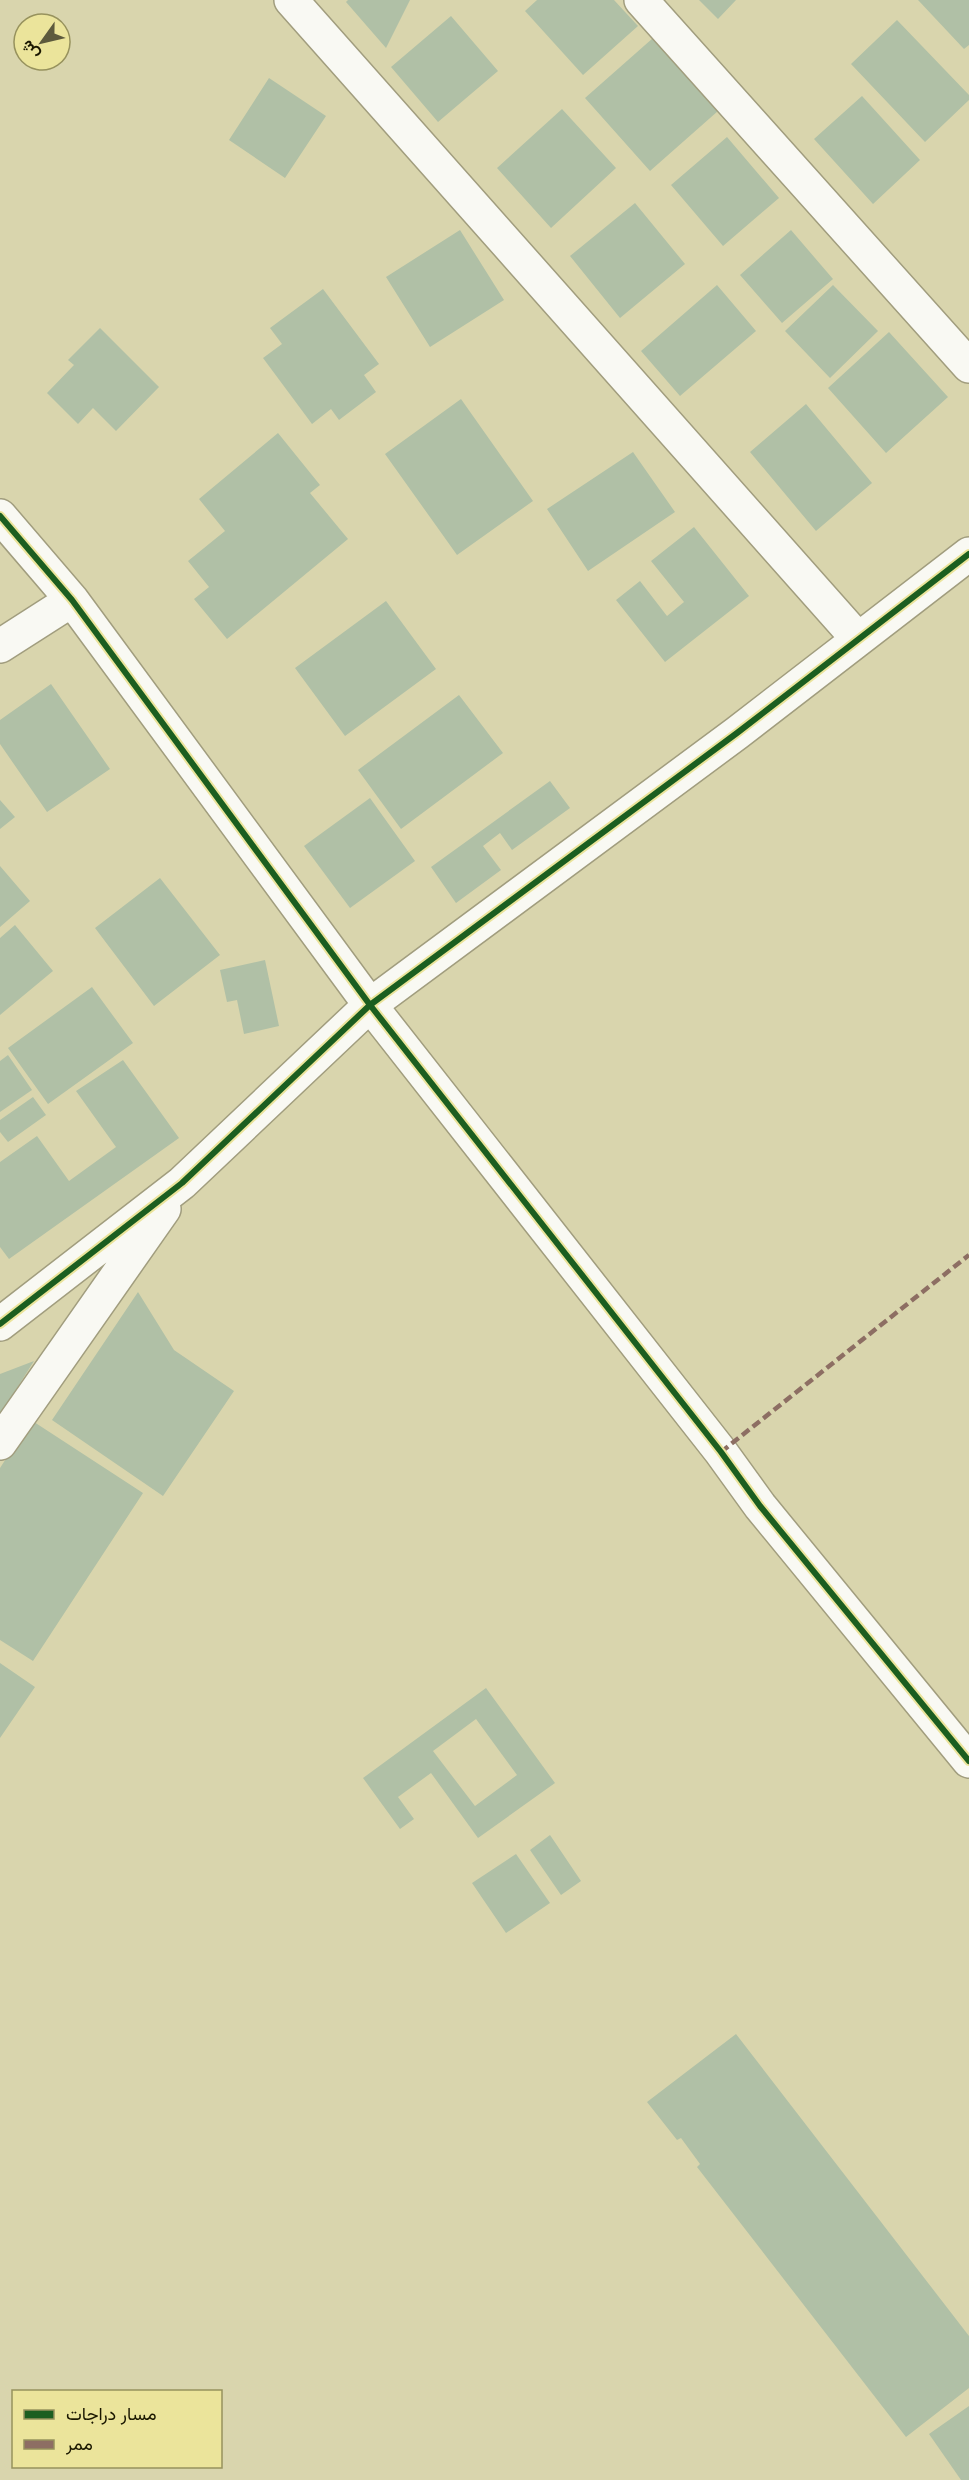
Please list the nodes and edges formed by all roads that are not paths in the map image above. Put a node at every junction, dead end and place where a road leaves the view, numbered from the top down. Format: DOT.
graph roads {
  1 [pos="291,0"];
  2 [pos="640,0"];
  3 [pos="969,366"];
  4 [pos="0,516"];
  5 [pos="969,554"];
  6 [pos="72,600"];
  7 [pos="858,639"];
  8 [pos="0,646"];
  9 [pos="370,1005"];
  10 [pos="182,1183"];
  11 [pos="0,1324"];
  12 [pos="0,1443"];
  13 [pos="969,1761"];
  1 -- 7 [label="street"];
  2 -- 3 [label="street"];
  4 -- 6 [label="street"];
  5 -- 7 [label="street"];
  6 -- 8 [label="street"];
  6 -- 9 [label="street"];
  7 -- 9 [label="street"];
  9 -- 10 [label="street"];
  9 -- 13 [label="street"];
  10 -- 11 [label="street"];
  10 -- 12 [label="street"];
}
